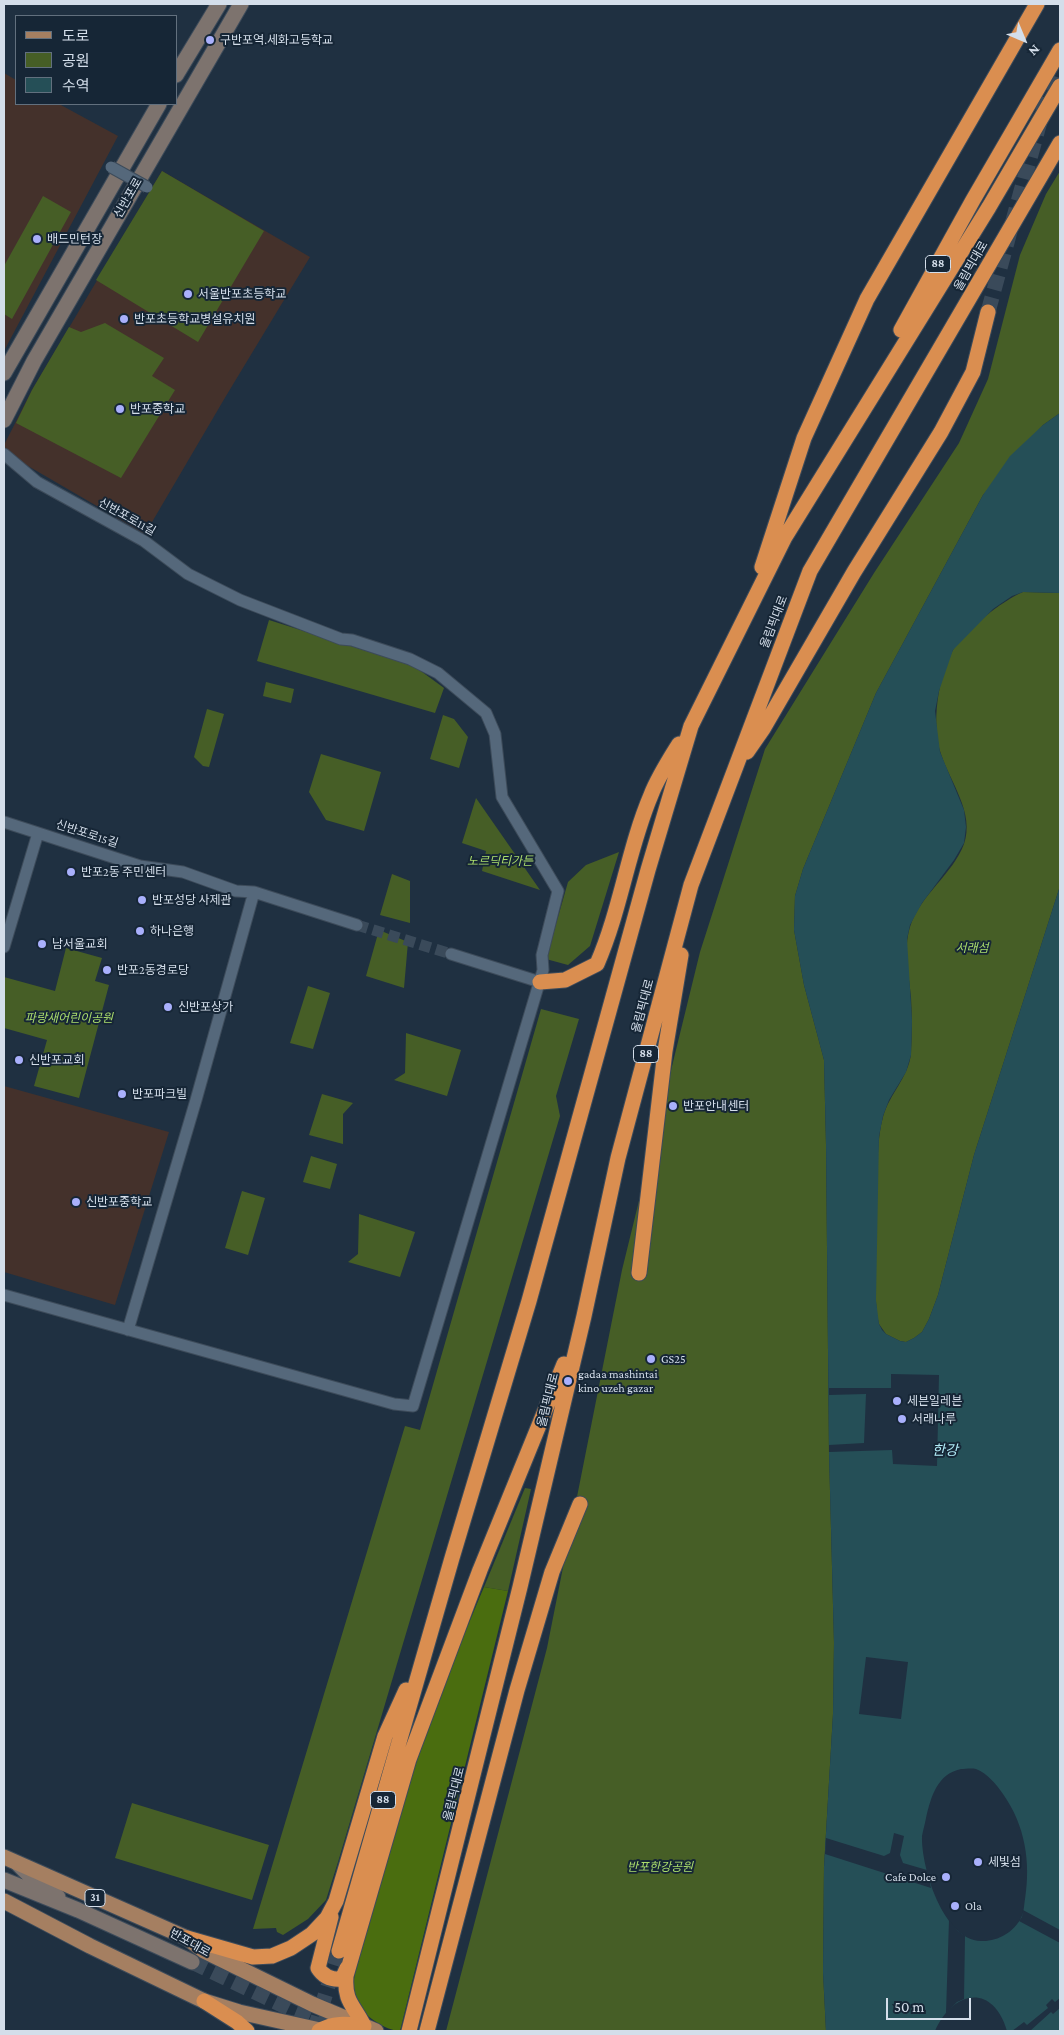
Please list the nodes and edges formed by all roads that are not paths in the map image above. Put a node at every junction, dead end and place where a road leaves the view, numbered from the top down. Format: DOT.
graph roads {
  1 [pos="219,4"];
  2 [pos="241,4"];
  3 [pos="1037,4"];
  4 [pos="1060,50"];
  5 [pos="178,72"];
  6 [pos="1060,86"];
  7 [pos="158,105"];
  8 [pos="1060,143"];
  9 [pos="110,167"];
  10 [pos="147,187"];
  11 [pos="988,312"];
  12 [pos="4,373"];
  13 [pos="4,420"];
  14 [pos="4,454"];
  15 [pos="819,481"];
  16 [pos="748,613"];
  17 [pos="691,726"];
  18 [pos="732,774"];
  19 [pos="4,822"];
  20 [pos="38,833"];
  21 [pos="696,870"];
  22 [pos="254,892"];
  23 [pos="357,925"];
  24 [pos="4,947"];
  25 [pos="450,954"];
  26 [pos="540,982"];
  27 [pos="639,1273"];
  28 [pos="4,1295"];
  29 [pos="584,1316"];
  30 [pos="128,1330"];
  31 [pos="580,1504"];
  32 [pos="426,1648"];
  33 [pos="517,1690"];
  34 [pos="10,1860"];
  35 [pos="448,1879"];
  36 [pos="4,1880"];
  37 [pos="4,1901"];
  38 [pos="336,1901"];
  39 [pos="78,1910"];
  40 [pos="187,1938"];
  41 [pos="345,1956"];
  42 [pos="192,1962"];
  43 [pos="425,1965"];
  44 [pos="204,2001"];
  45 [pos="370,2029"];
  46 [pos="247,2031"];
  47 [pos="321,2031"];
  48 [pos="408,2031"];
  49 [pos="417,2031"];
  50 [pos="427,2031"];
  1 -- 5 [label="main road"];
  2 -- 13 [label="main road, 신반포로"];
  3 -- 16 [label="highway"];
  4 -- 15 [label="highway, 올림픽대로 / 88"];
  6 -- 15 [label="highway, 올림픽대로 / 88"];
  7 -- 12 [label="main road, 신반포로"];
  8 -- 18 [label="highway, 올림픽대로 / 88"];
  9 -- 10 [label="street, bridge"];
  11 -- 18 [label="highway"];
  14 -- 26 [label="street, 신반포로11길"];
  15 -- 16 [label="highway, 올림픽대로 / 88"];
  16 -- 17 [label="highway, 올림픽대로 / 88"];
  17 -- 26 [label="highway"];
  17 -- 32 [label="highway, 올림픽대로 / 88"];
  18 -- 21 [label="highway, 올림픽대로 / 88"];
  19 -- 20 [label="street, 신반포로15길"];
  20 -- 22 [label="street, 신반포로15길"];
  20 -- 24 [label="street"];
  21 -- 27 [label="highway"];
  21 -- 29 [label="highway, 올림픽대로 / 88"];
  22 -- 23 [label="street, 신반포로15길"];
  22 -- 30 [label="street"];
  25 -- 26 [label="street"];
  26 -- 30 [label="street, 신반포로11길"];
  28 -- 30 [label="street"];
  29 -- 35 [label="highway, 올림픽대로 / 88"];
  29 -- 41 [label="highway"];
  31 -- 33 [label="highway"];
  32 -- 38 [label="highway"];
  32 -- 41 [label="highway, 올림픽대로 / 88"];
  33 -- 35 [label="highway"];
  33 -- 50 [label="highway"];
  34 -- 39 [label="main road"];
  34 -- 40 [label="main road, 반포대로 / 31"];
  35 -- 43 [label="highway, 올림픽대로 / 88"];
  36 -- 39 [label="main road"];
  37 -- 44 [label="main road"];
  38 -- 40 [label="highway"];
  38 -- 41 [label="highway"];
  39 -- 42 [label="main road, 반포대로"];
  40 -- 45 [label="main road, 반포대로 / 31"];
  41 -- 45 [label="highway"];
  43 -- 48 [label="highway, 올림픽대로 / 88"];
  43 -- 49 [label="highway"];
  44 -- 46 [label="highway"];
  44 -- 47 [label="main road"];
  45 -- 47 [label="highway"];
}
